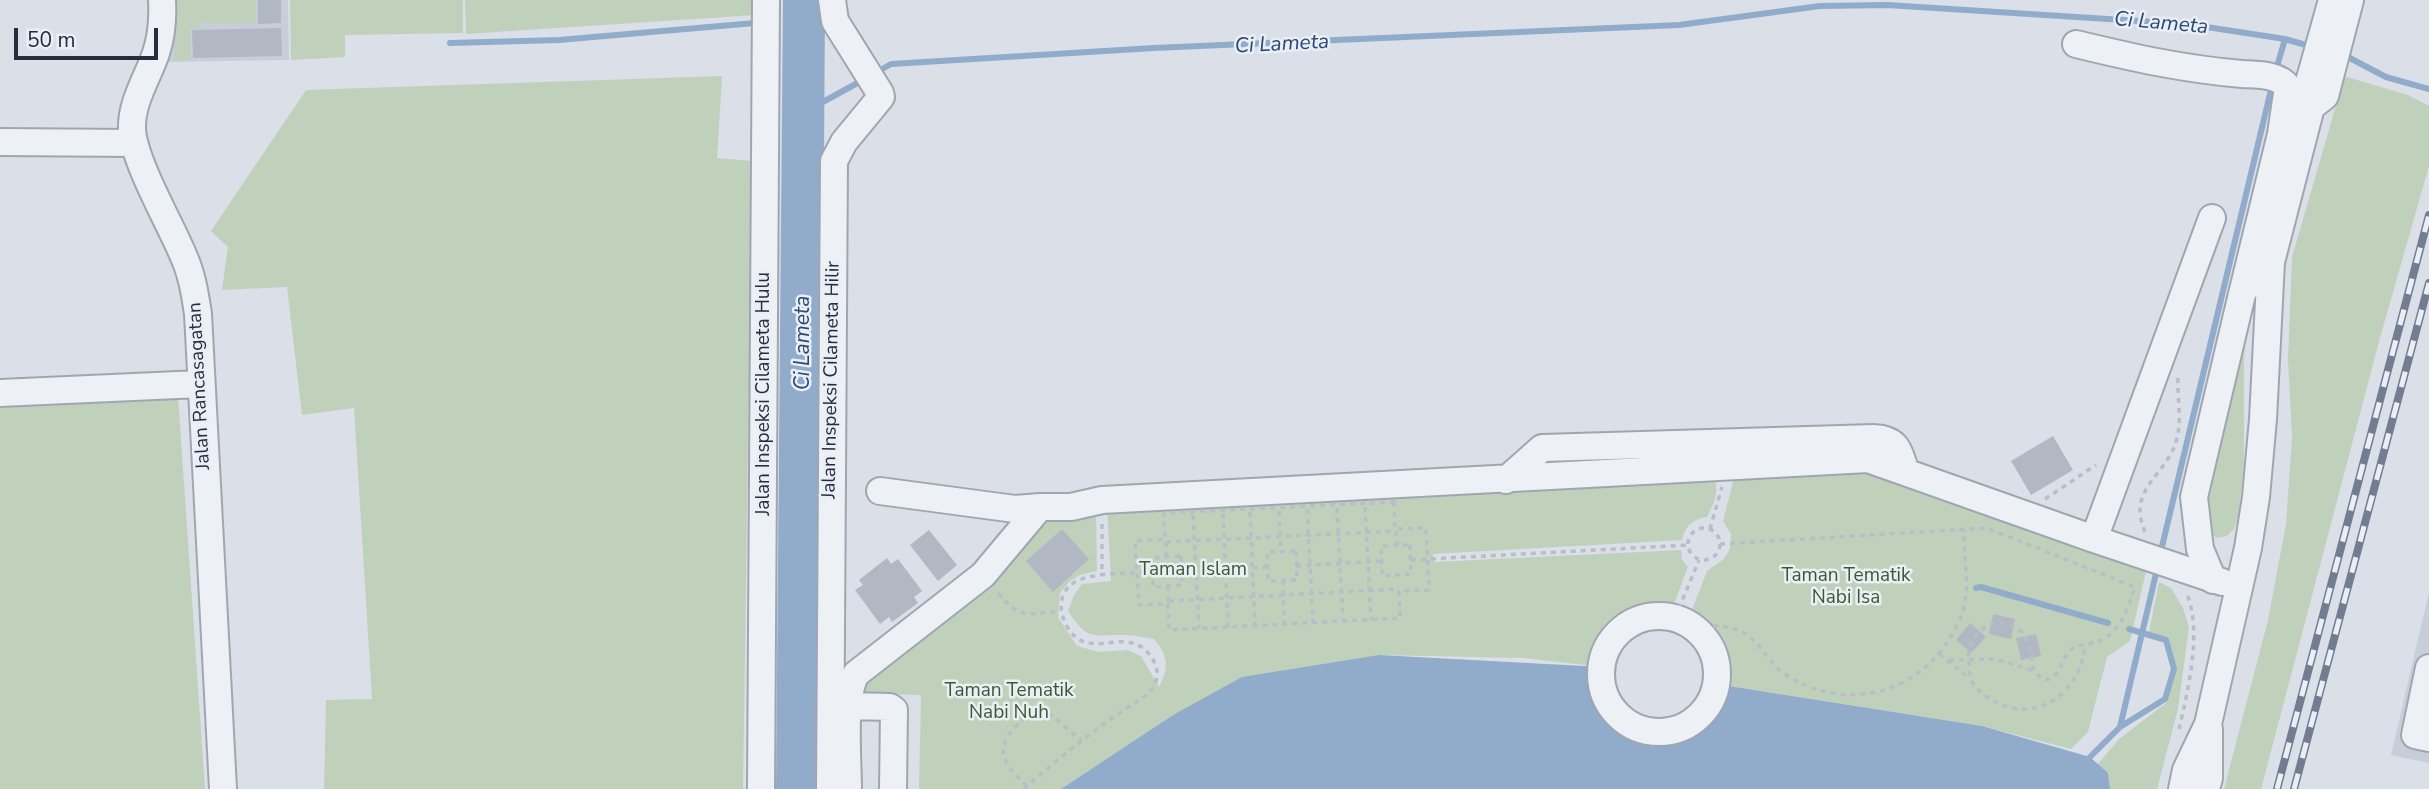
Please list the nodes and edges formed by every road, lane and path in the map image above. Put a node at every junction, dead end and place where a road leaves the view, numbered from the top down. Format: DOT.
graph roads {
  1 [pos="162,0"];
  2 [pos="766,0"];
  3 [pos="832,0"];
  4 [pos="2332,0"];
  5 [pos="2350,0"];
  6 [pos="2076,44"];
  7 [pos="2320,76"];
  8 [pos="0,142"];
  9 [pos="134,144"];
  10 [pos="2212,218"];
  11 [pos="2271,262"];
  12 [pos="2242,294"];
  13 [pos="2179,374"];
  14 [pos="200,384"];
  15 [pos="0,393"];
  16 [pos="1731,455"];
  17 [pos="2099,461"];
  18 [pos="880,491"];
  19 [pos="1102,500"];
  20 [pos="1365,503"];
  21 [pos="1337,504"];
  22 [pos="1307,506"];
  23 [pos="1040,508"];
  24 [pos="1278,508"];
  25 [pos="1250,509"];
  26 [pos="1222,510"];
  27 [pos="1193,512"];
  28 [pos="2020,514"];
  29 [pos="1987,528"];
  30 [pos="1710,529"];
  31 [pos="1396,530"];
  32 [pos="1965,530"];
  33 [pos="1367,532"];
  34 [pos="1339,534"];
  35 [pos="1309,535"];
  36 [pos="1280,536"];
  37 [pos="1251,538"];
  38 [pos="1224,539"];
  39 [pos="2094,539"];
  40 [pos="1165,541"];
  41 [pos="1195,541"];
  42 [pos="1720,544"];
  43 [pos="1688,545"];
  44 [pos="1397,546"];
  45 [pos="1282,551"];
  46 [pos="1166,557"];
  47 [pos="1427,559"];
  48 [pos="1411,560"];
  49 [pos="1699,560"];
  50 [pos="2155,560"];
  51 [pos="1382,561"];
  52 [pos="1369,562"];
  53 [pos="1341,563"];
  54 [pos="1311,565"];
  55 [pos="1296,566"];
  56 [pos="1268,567"];
  57 [pos="1253,568"];
  58 [pos="1225,569"];
  59 [pos="1197,570"];
  60 [pos="1181,571"];
  61 [pos="1153,572"];
  62 [pos="1137,573"];
  63 [pos="983,575"];
  64 [pos="1398,575"];
  65 [pos="1102,576"];
  66 [pos="1283,580"];
  67 [pos="2213,580"];
  68 [pos="1168,586"];
  69 [pos="2135,587"];
  70 [pos="2241,587"];
  71 [pos="2185,589"];
  72 [pos="1399,590"];
  73 [pos="1370,591"];
  74 [pos="1342,592"];
  75 [pos="1312,594"];
  76 [pos="1283,595"];
  77 [pos="1254,596"];
  78 [pos="1227,598"];
  79 [pos="1198,599"];
  80 [pos="1168,602"];
  81 [pos="1060,611"];
  82 [pos="1371,620"];
  83 [pos="1343,621"];
  84 [pos="1313,622"];
  85 [pos="1684,623"];
  86 [pos="1284,624"];
  87 [pos="1255,625"];
  88 [pos="1228,627"];
  89 [pos="1199,628"];
  90 [pos="2085,644"];
  91 [pos="1939,654"];
  92 [pos="1969,658"];
  93 [pos="1949,660"];
  94 [pos="2429,668"];
  95 [pos="2034,671"];
  96 [pos="1971,680"];
  97 [pos="849,706"];
  98 [pos="2208,724"];
  99 [pos="2177,738"];
  100 [pos="2429,738"];
  101 [pos="1081,740"];
  102 [pos="1026,788"];
  103 [pos="223,789"];
  104 [pos="761,789"];
  105 [pos="830,789"];
  106 [pos="848,789"];
  107 [pos="893,789"];
  108 [pos="2182,789"];
  109 [pos="2206,789"];
  1 -- 9 [label="street, Jalan Rancasagatan"];
  2 -- 104 [label="street, Jalan Inspeksi Cilameta Hulu"];
  3 -- 105 [label="street, Jalan Inspeksi Cilameta Hilir"];
  4 -- 7 [label="street"];
  5 -- 7 [label="street"];
  6 -- 12 [label="street"];
  7 -- 11 [label="street"];
  8 -- 9 [label="street"];
  9 -- 14 [label="street, Jalan Rancasagatan"];
  10 -- 39 [label="street"];
  11 -- 12 [label="street"];
  11 -- 70 [label="street"];
  12 -- 67 [label="street"];
  13 -- 50 [label="path"];
  14 -- 15 [label="street"];
  14 -- 103 [label="street, Jalan Rancasagatan"];
  16 -- 19 [label="street"];
  16 -- 28 [label="street"];
  16 -- 30 [label="path"];
  17 -- 28 [label="path"];
  18 -- 23 [label="street"];
  19 -- 23 [label="street"];
  19 -- 65 [label="path"];
  20 -- 21 [label="path"];
  20 -- 31 [label="path"];
  20 -- 33 [label="path"];
  21 -- 22 [label="path"];
  21 -- 34 [label="path"];
  22 -- 24 [label="path"];
  22 -- 35 [label="path"];
  23 -- 63 [label="street"];
  24 -- 25 [label="path"];
  24 -- 36 [label="path"];
  25 -- 26 [label="path"];
  25 -- 37 [label="path"];
  26 -- 27 [label="path"];
  26 -- 38 [label="path"];
  27 -- 40 [label="path"];
  27 -- 41 [label="path"];
  28 -- 29 [label="path"];
  28 -- 39 [label="street"];
  29 -- 32 [label="path"];
  29 -- 69 [label="path"];
  30 -- 42 [label="path"];
  30 -- 43 [label="path"];
  31 -- 33 [label="path"];
  31 -- 44 [label="path"];
  31 -- 47 [label="path"];
  32 -- 42 [label="path"];
  32 -- 91 [label="path"];
  33 -- 34 [label="path"];
  33 -- 52 [label="path"];
  34 -- 35 [label="path"];
  34 -- 53 [label="path"];
  35 -- 36 [label="path"];
  35 -- 54 [label="path"];
  36 -- 37 [label="path"];
  36 -- 45 [label="path"];
  37 -- 38 [label="path"];
  37 -- 57 [label="path"];
  38 -- 41 [label="path"];
  38 -- 58 [label="path"];
  39 -- 50 [label="street"];
  40 -- 41 [label="path"];
  40 -- 46 [label="path"];
  40 -- 62 [label="path"];
  41 -- 59 [label="path"];
  42 -- 49 [label="path"];
  43 -- 47 [label="path"];
  43 -- 49 [label="path"];
  44 -- 48 [label="path"];
  44 -- 51 [label="path"];
  45 -- 55 [label="path"];
  45 -- 56 [label="path"];
  46 -- 60 [label="path"];
  46 -- 61 [label="path"];
  47 -- 48 [label="path"];
  47 -- 72 [label="path"];
  48 -- 64 [label="path"];
  49 -- 85 [label="path"];
  50 -- 67 [label="street"];
  50 -- 69 [label="path"];
  51 -- 52 [label="path"];
  51 -- 64 [label="path"];
  52 -- 53 [label="path"];
  52 -- 73 [label="path"];
  53 -- 54 [label="path"];
  53 -- 74 [label="path"];
  54 -- 55 [label="path"];
  54 -- 75 [label="path"];
  55 -- 66 [label="path"];
  56 -- 57 [label="path"];
  56 -- 66 [label="path"];
  57 -- 58 [label="path"];
  57 -- 77 [label="path"];
  58 -- 59 [label="path"];
  58 -- 78 [label="path"];
  59 -- 60 [label="path"];
  59 -- 79 [label="path"];
  60 -- 68 [label="path"];
  61 -- 62 [label="path"];
  61 -- 68 [label="path"];
  62 -- 65 [label="path"];
  62 -- 80 [label="path"];
  63 -- 81 [label="path"];
  63 -- 97 [label="street"];
  64 -- 72 [label="path"];
  65 -- 81 [label="path"];
  66 -- 76 [label="path"];
  67 -- 70 [label="street"];
  68 -- 80 [label="path"];
  69 -- 90 [label="path"];
  70 -- 98 [label="street"];
  71 -- 99 [label="path"];
  72 -- 73 [label="path"];
  72 -- 82 [label="path"];
  73 -- 74 [label="path"];
  73 -- 82 [label="path"];
  74 -- 75 [label="path"];
  74 -- 83 [label="path"];
  75 -- 76 [label="path"];
  75 -- 84 [label="path"];
  76 -- 77 [label="path"];
  76 -- 86 [label="path"];
  77 -- 78 [label="path"];
  77 -- 87 [label="path"];
  78 -- 79 [label="path"];
  78 -- 88 [label="path"];
  79 -- 80 [label="path"];
  79 -- 89 [label="path"];
  80 -- 89 [label="path"];
  81 -- 101 [label="path"];
  82 -- 83 [label="path"];
  83 -- 84 [label="path"];
  84 -- 86 [label="path"];
  85 -- 85 [label="street"];
  85 -- 91 [label="path"];
  86 -- 87 [label="path"];
  87 -- 88 [label="path"];
  88 -- 89 [label="path"];
  90 -- 95 [label="path"];
  90 -- 96 [label="path"];
  91 -- 93 [label="path"];
  92 -- 93 [label="path"];
  92 -- 95 [label="path"];
  92 -- 95 [label="path"];
  92 -- 96 [label="path"];
  93 -- 96 [label="path"];
  94 -- 100 [label="street"];
  97 -- 106 [label="street"];
  97 -- 107 [label="street"];
  98 -- 108 [label="street"];
  98 -- 109 [label="street"];
  101 -- 102 [label="path"];
  101 -- 102 [label="path"];
}
